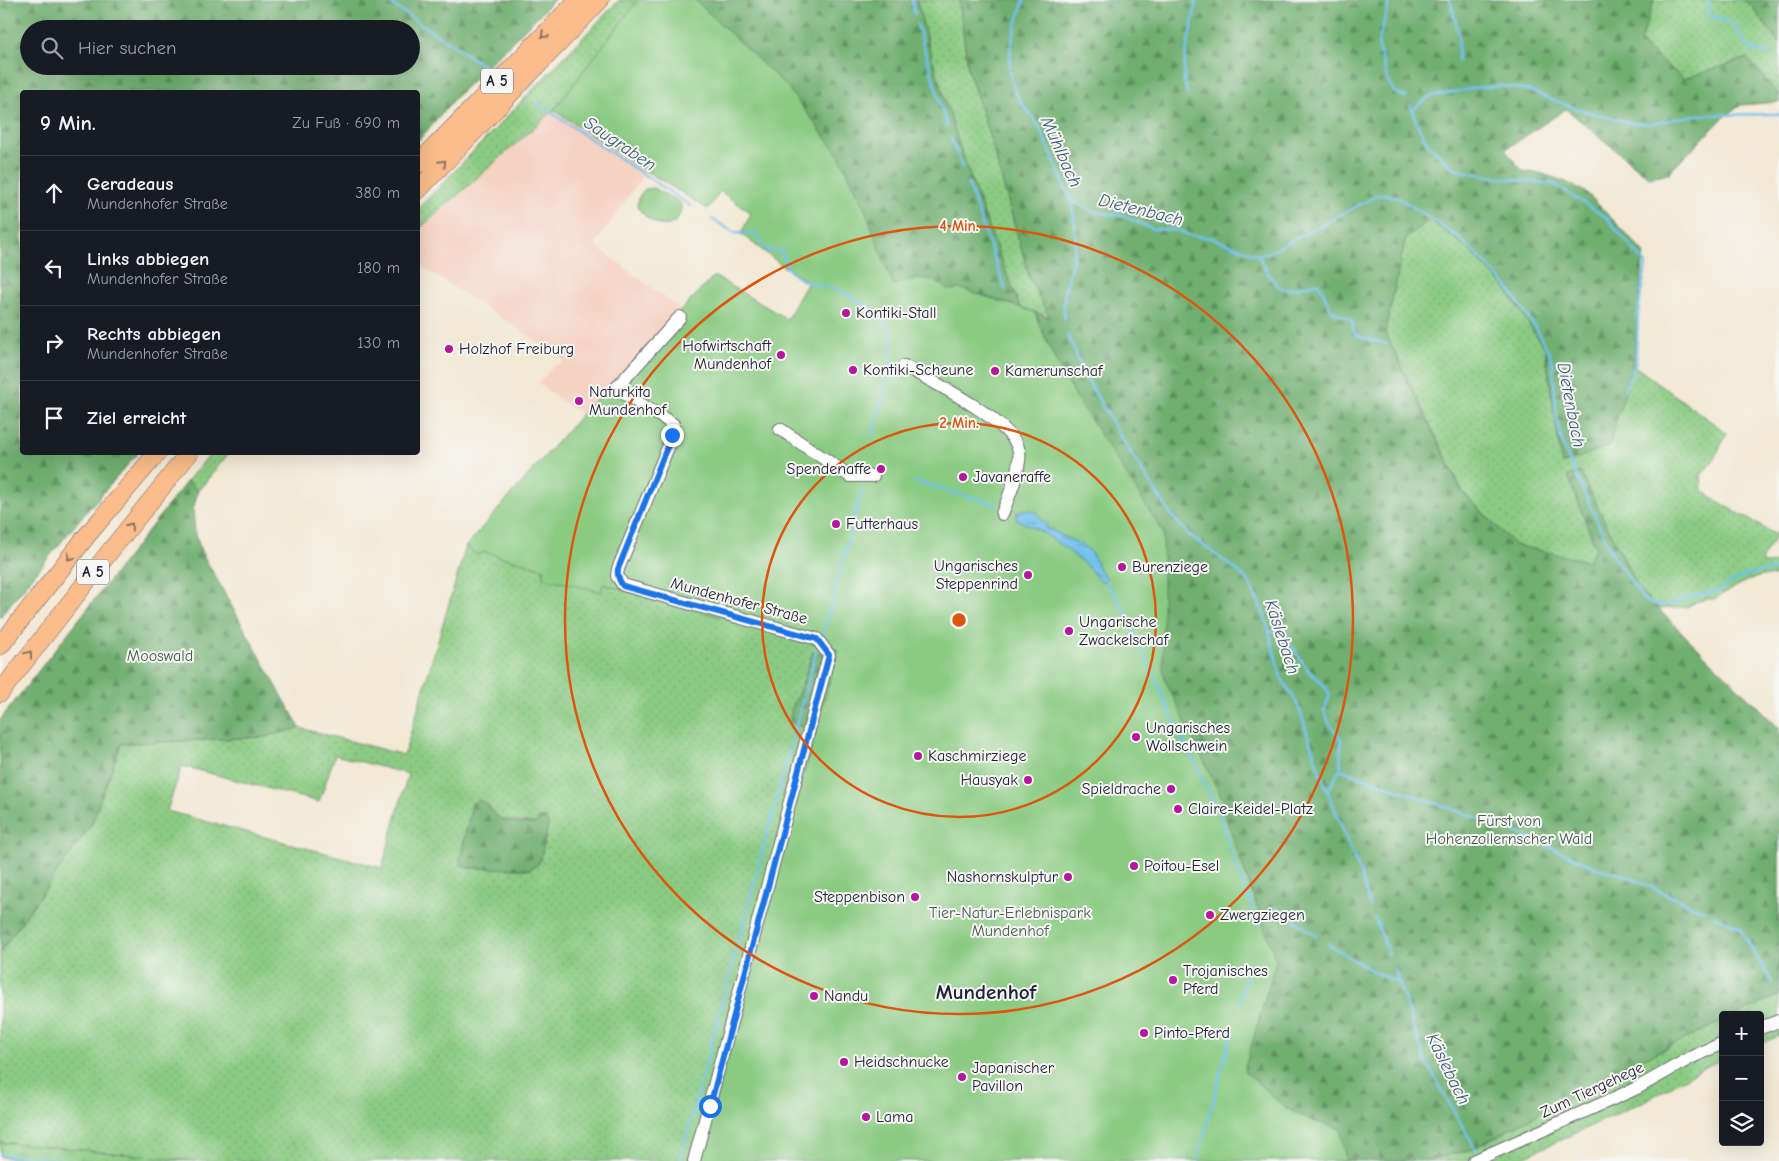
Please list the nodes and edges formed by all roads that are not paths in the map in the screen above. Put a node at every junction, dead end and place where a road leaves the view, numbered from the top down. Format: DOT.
graph roads {
  1 [pos="578,0"];
  2 [pos="600,0"];
  3 [pos="420,162"];
  4 [pos="420,188"];
  5 [pos="680,317"];
  6 [pos="904,366"];
  7 [pos="780,429"];
  8 [pos="155,455"];
  9 [pos="188,455"];
  10 [pos="873,476"];
  11 [pos="1002,514"];
  12 [pos="0,646"];
  13 [pos="0,693"];
  14 [pos="1779,1021"];
  15 [pos="1764,1027"];
  16 [pos="1719,1045"];
  17 [pos="694,1161"];
  18 [pos="1474,1161"];
  1 -- 3 [label="highway, A 5, one-way"];
  4 -- 2 [label="highway, A 5, one-way"];
  5 -- 17 [label="street, Mundenhofer Straße"];
  6 -- 11 [label="street"];
  7 -- 10 [label="street"];
  8 -- 12 [label="highway, A 5, one-way"];
  13 -- 9 [label="highway, A 5, one-way"];
  14 -- 15 [label="street"];
  16 -- 18 [label="street, Zum Tiergehege"];
}
